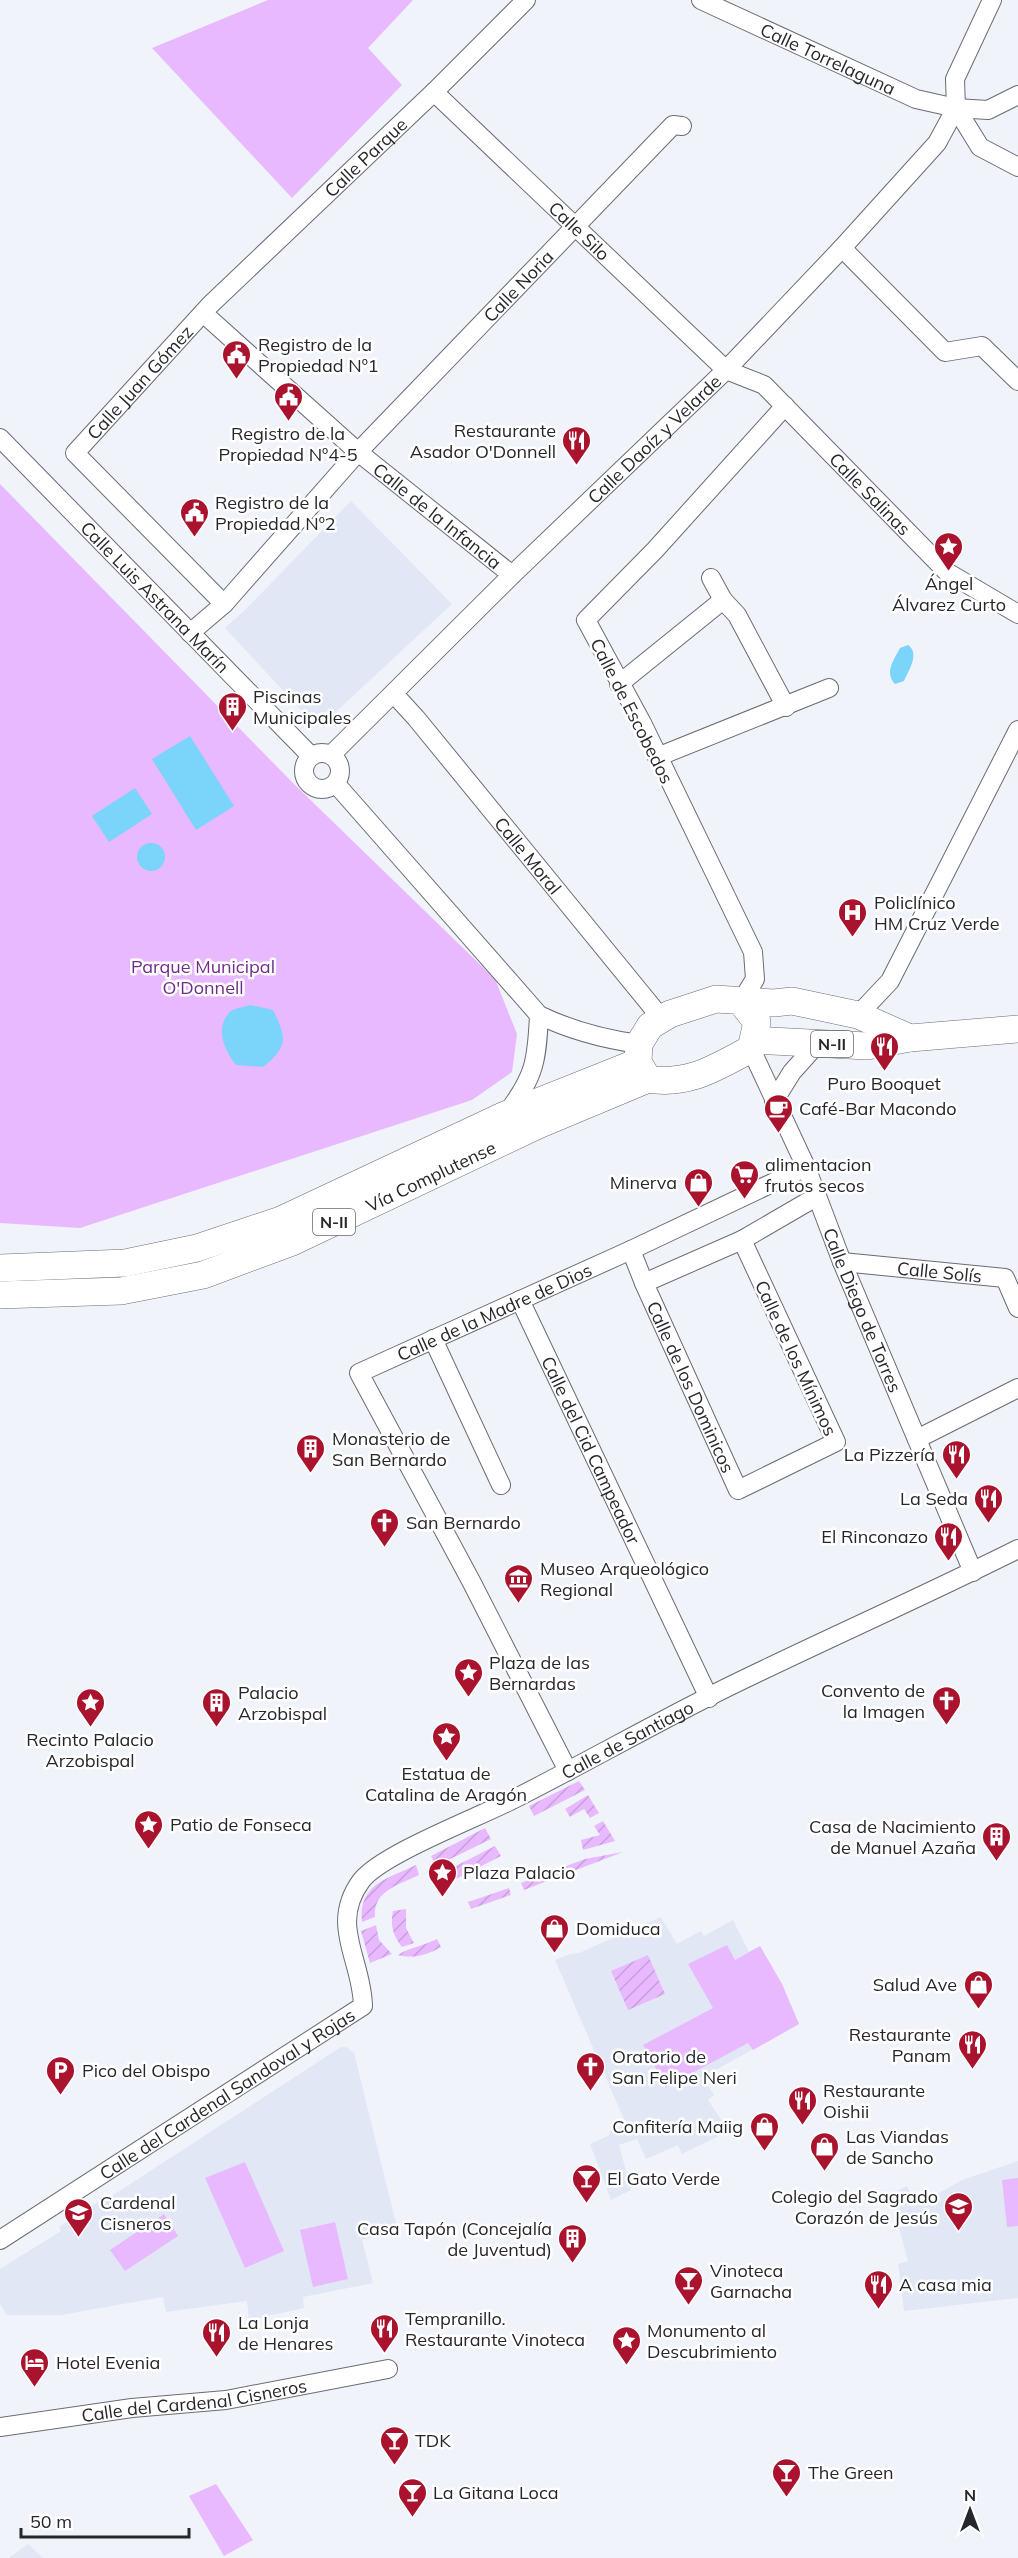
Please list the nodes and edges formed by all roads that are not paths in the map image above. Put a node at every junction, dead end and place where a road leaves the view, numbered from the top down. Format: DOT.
graph roads {
  1 [pos="526,0"];
  2 [pos="701,0"];
  3 [pos="992,0"];
  4 [pos="725,5"];
  5 [pos="434,92"];
  6 [pos="1018,94"];
  7 [pos="956,108"];
  8 [pos="682,126"];
  9 [pos="1018,167"];
  10 [pos="575,227"];
  11 [pos="842,248"];
  12 [pos="203,313"];
  13 [pos="726,370"];
  14 [pos="1018,381"];
  15 [pos="785,406"];
  16 [pos="0,438"];
  17 [pos="358,452"];
  18 [pos="512,575"];
  19 [pos="711,578"];
  20 [pos="723,600"];
  21 [pos="224,604"];
  22 [pos="1018,614"];
  23 [pos="190,633"];
  24 [pos="619,684"];
  25 [pos="830,688"];
  26 [pos="394,694"];
  27 [pos="786,707"];
  28 [pos="1018,730"];
  29 [pos="332,755"];
  30 [pos="311,756"];
  31 [pos="657,757"];
  32 [pos="336,784"];
  33 [pos="741,1002"];
  34 [pos="539,1015"];
  35 [pos="858,1015"];
  36 [pos="662,1018"];
  37 [pos="1018,1029"];
  38 [pos="910,1038"];
  39 [pos="818,1043"];
  40 [pos="752,1045"];
  41 [pos="642,1062"];
  42 [pos="774,1101"];
  43 [pos="505,1115"];
  44 [pos="806,1167"];
  45 [pos="816,1197"];
  46 [pos="742,1240"];
  47 [pos="631,1250"];
  48 [pos="842,1262"];
  49 [pos="0,1268"];
  50 [pos="644,1283"];
  51 [pos="0,1295"];
  52 [pos="520,1300"];
  53 [pos="1018,1308"];
  54 [pos="433,1339"];
  55 [pos="1018,1388"];
  56 [pos="917,1438"];
  57 [pos="501,1485"];
  58 [pos="738,1490"];
  59 [pos="1018,1549"];
  60 [pos="973,1572"];
  61 [pos="710,1698"];
  62 [pos="567,1771"];
  63 [pos="363,2006"];
  64 [pos="0,2240"];
  65 [pos="388,2369"];
  66 [pos="0,2427"];
  1 -- 5 [label="street, Calle Parque"];
  2 -- 4 [label="street, Calle Torrelaguna"];
  3 -- 7 [label="street"];
  4 -- 7 [label="street, Calle Torrelaguna"];
  5 -- 10 [label="street, Calle Silo"];
  5 -- 12 [label="street, Calle Parque"];
  6 -- 7 [label="street, Calle Torrelaguna"];
  7 -- 9 [label="street"];
  7 -- 11 [label="street, Calle Daoíz y Velarde"];
  8 -- 10 [label="street, Calle Noria"];
  10 -- 13 [label="street, Calle Silo"];
  10 -- 17 [label="street, Calle Noria"];
  11 -- 13 [label="street, Calle Daoíz y Velarde"];
  11 -- 14 [label="street"];
  12 -- 17 [label="street, Calle de la Infancia"];
  12 -- 21 [label="street, Calle Juan Gómez"];
  13 -- 15 [label="street, Calle Salinas"];
  13 -- 18 [label="street, Calle Daoíz y Velarde"];
  15 -- 22 [label="street, Calle Salinas"];
  15 -- 24 [label="street, Calle de Escobedos"];
  16 -- 23 [label="street, Calle Luis Astrana Marín"];
  17 -- 18 [label="street, Calle de la Infancia"];
  17 -- 21 [label="street, Calle Noria"];
  18 -- 26 [label="street, Calle Daoíz y Velarde"];
  19 -- 20 [label="street"];
  20 -- 24 [label="street"];
  20 -- 27 [label="street"];
  21 -- 23 [label="street, Calle Noria"];
  23 -- 30 [label="street, Calle Luis Astrana Marín"];
  24 -- 31 [label="street, Calle de Escobedos"];
  25 -- 27 [label="street"];
  26 -- 29 [label="street, Calle Daoíz y Velarde"];
  26 -- 36 [label="street, Calle Moral"];
  27 -- 31 [label="street"];
  28 -- 35 [label="street"];
  29 -- 30 [label="street"];
  29 -- 32 [label="street"];
  30 -- 32 [label="street"];
  31 -- 33 [label="street, Calle de Escobedos"];
  32 -- 34 [label="street"];
  33 -- 35 [label="main road, N-II"];
  33 -- 36 [label="main road"];
  33 -- 40 [label="main road"];
  34 -- 41 [label="street"];
  34 -- 43 [label="street"];
  35 -- 38 [label="main road, N-II"];
  36 -- 41 [label="main road"];
  37 -- 38 [label="main road, N-II"];
  38 -- 39 [label="main road, N-II"];
  39 -- 40 [label="main road, N-II"];
  39 -- 42 [label="street"];
  40 -- 41 [label="main road"];
  40 -- 42 [label="street, Calle Diego de Torres"];
  41 -- 43 [label="main road, Vía Complutense / N-II"];
  41 -- 51 [label="main road, Vía Complutense / N-II"];
  42 -- 44 [label="street, Calle Diego de Torres"];
  43 -- 49 [label="main road, Vía Complutense / N-II"];
  44 -- 45 [label="street, Calle Diego de Torres"];
  44 -- 47 [label="street, Calle de la Madre de Dios"];
  45 -- 46 [label="street"];
  45 -- 48 [label="street, Calle Diego de Torres"];
  46 -- 50 [label="street"];
  46 -- 58 [label="street, Calle de los Mínimos"];
  47 -- 50 [label="street"];
  47 -- 52 [label="street, Calle de la Madre de Dios"];
  48 -- 53 [label="street, Calle Solís"];
  48 -- 56 [label="street, Calle Diego de Torres"];
  50 -- 58 [label="street, Calle de los Dominicos"];
  52 -- 54 [label="street, Calle de la Madre de Dios"];
  52 -- 61 [label="street, Calle del Cid Campeador"];
  54 -- 57 [label="street"];
  54 -- 62 [label="street, Calle de la Madre de Dios"];
  55 -- 56 [label="street"];
  56 -- 60 [label="street, Calle Diego de Torres"];
  59 -- 60 [label="street, Calle de Santiago"];
  60 -- 61 [label="street, Calle de Santiago"];
  61 -- 62 [label="street, Calle de Santiago"];
  62 -- 63 [label="street, Calle de Santiago"];
  63 -- 64 [label="street, Calle del Cardenal Sandoval y Rojas"];
  65 -- 66 [label="street, Calle del Cardenal Cisneros"];
}
